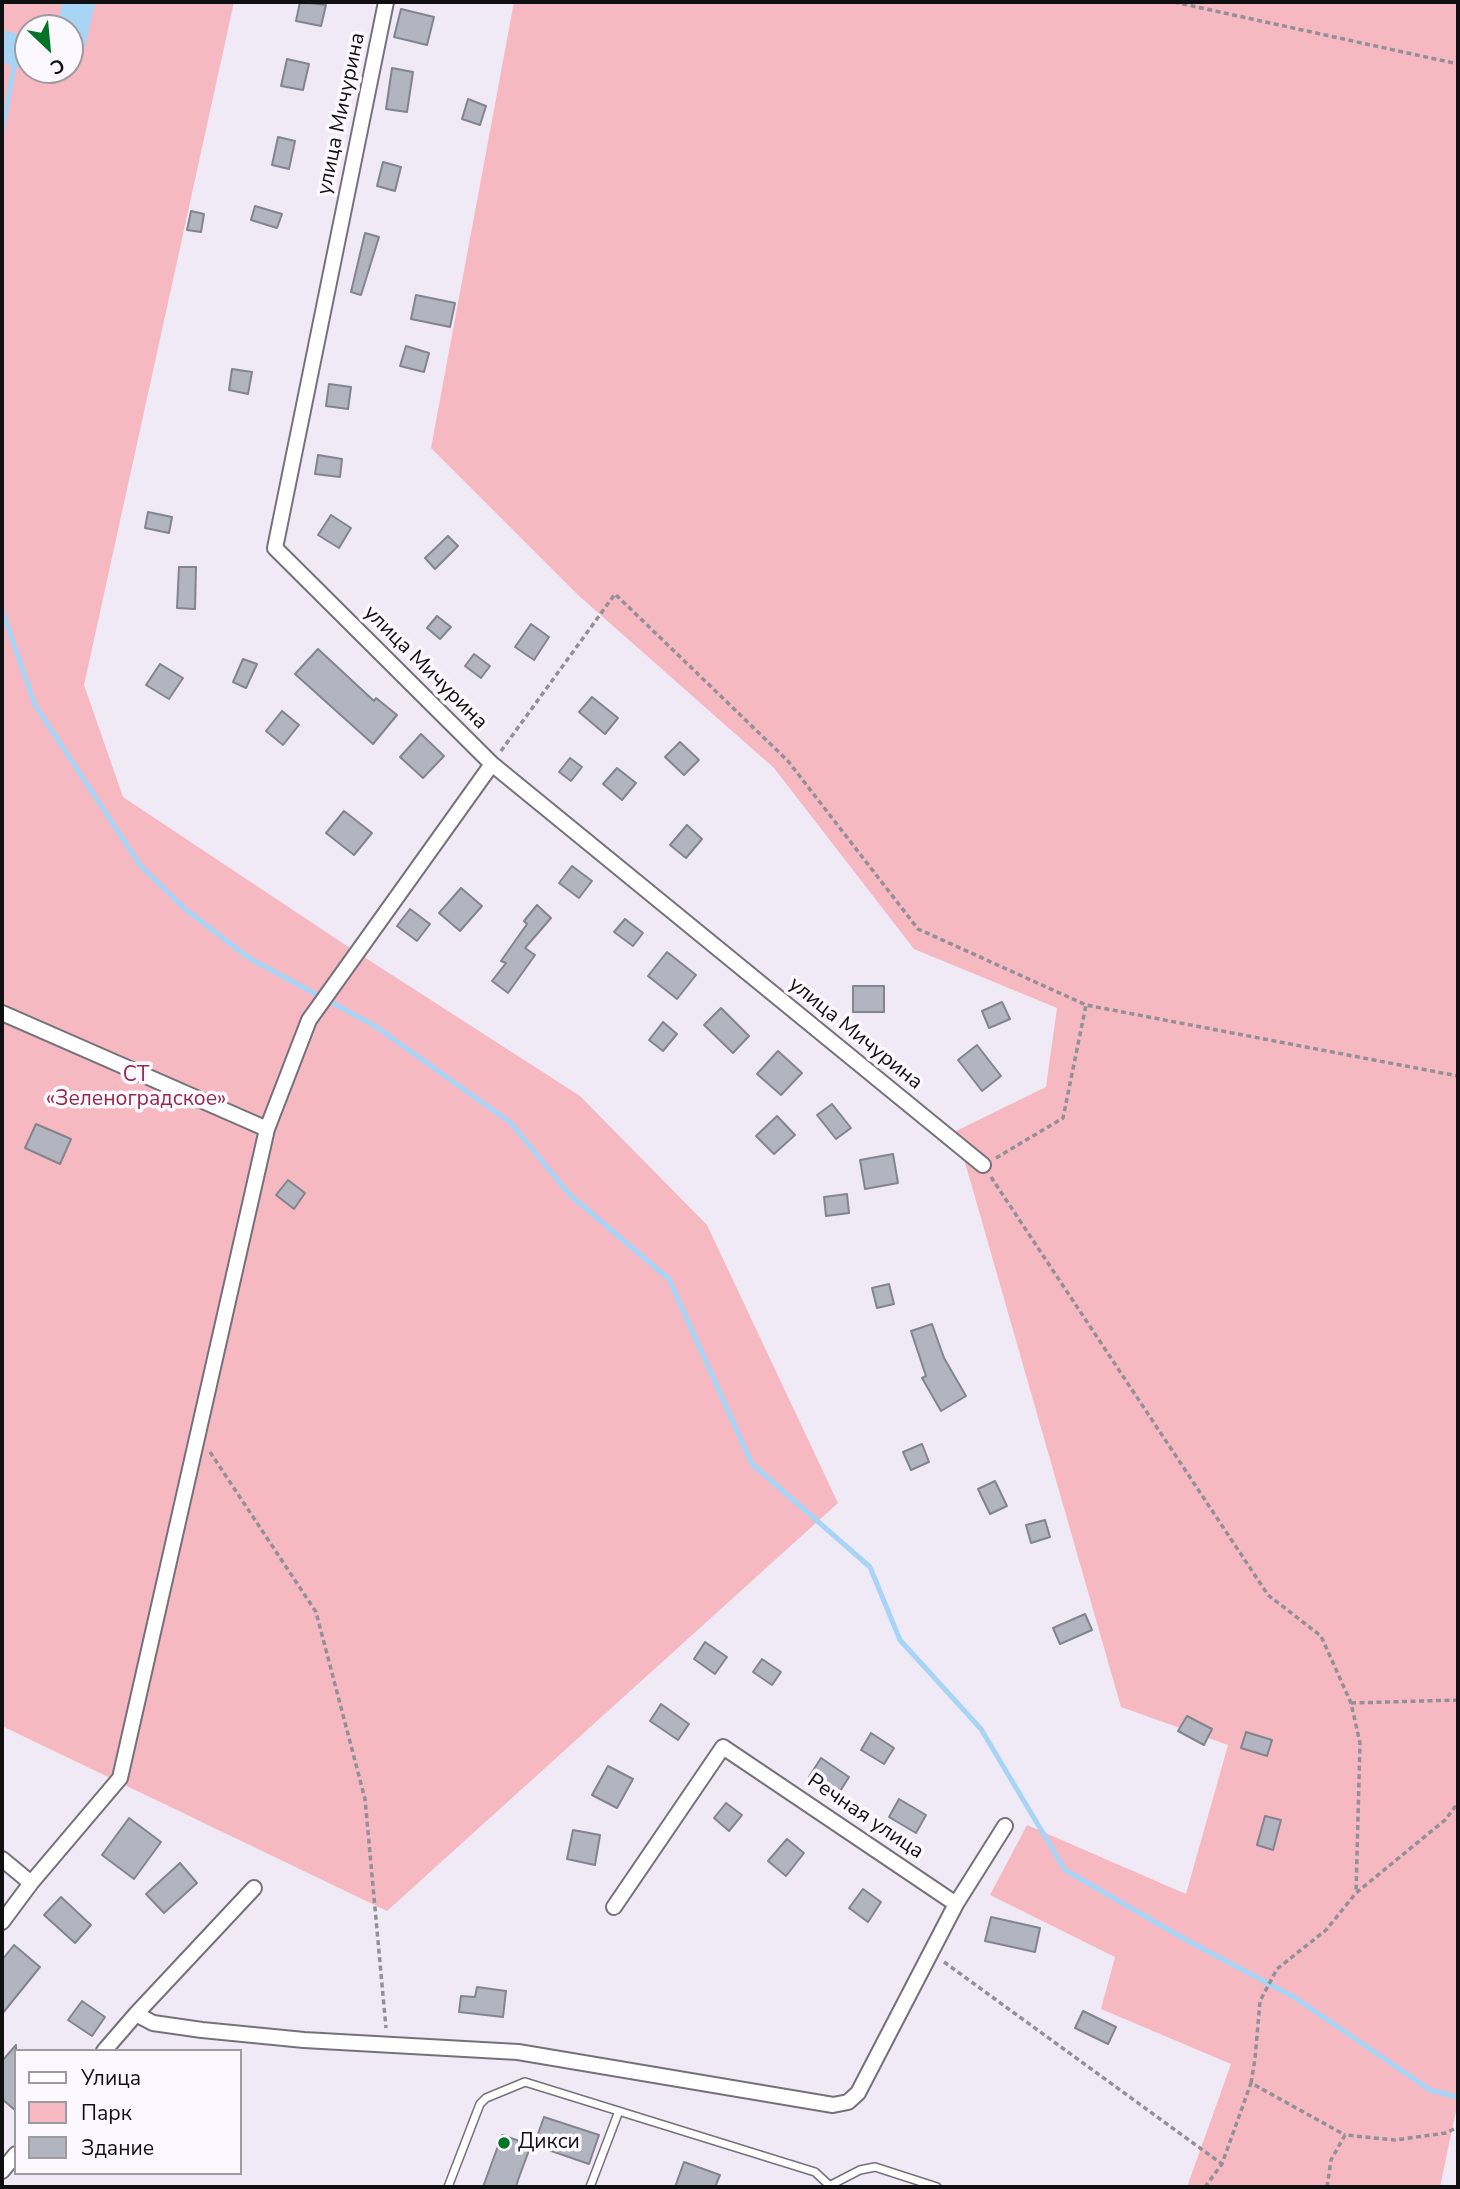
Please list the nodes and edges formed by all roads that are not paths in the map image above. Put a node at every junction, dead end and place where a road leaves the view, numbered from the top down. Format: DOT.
graph roads {
  1 [pos="386,2"];
  2 [pos="492,764"];
  3 [pos="2,1013"];
  4 [pos="267,1129"];
  5 [pos="983,1166"];
  6 [pos="1005,1826"];
  7 [pos="2,1860"];
  8 [pos="31,1882"];
  9 [pos="254,1888"];
  10 [pos="956,1904"];
  11 [pos="614,1907"];
  12 [pos="2,1923"];
  13 [pos="136,2014"];
  14 [pos="106,2049"];
  15 [pos="619,2110"];
  16 [pos="14,2156"];
  17 [pos="2,2171"];
  18 [pos="828,2186"];
  19 [pos="448,2187"];
  20 [pos="590,2187"];
  21 [pos="937,2187"];
  1 -- 2 [label="street, улица Мичурина"];
  2 -- 4 [label="street"];
  2 -- 5 [label="street, улица Мичурина"];
  3 -- 4 [label="street"];
  4 -- 8 [label="street"];
  6 -- 10 [label="street"];
  7 -- 8 [label="street"];
  8 -- 12 [label="street"];
  9 -- 13 [label="street"];
  10 -- 11 [label="street, Речная улица"];
  10 -- 13 [label="street"];
  13 -- 14 [label="street"];
  15 -- 18 [label="lane"];
  15 -- 19 [label="lane"];
  15 -- 20 [label="lane"];
  16 -- 17 [label="street"];
  18 -- 21 [label="lane"];
}
